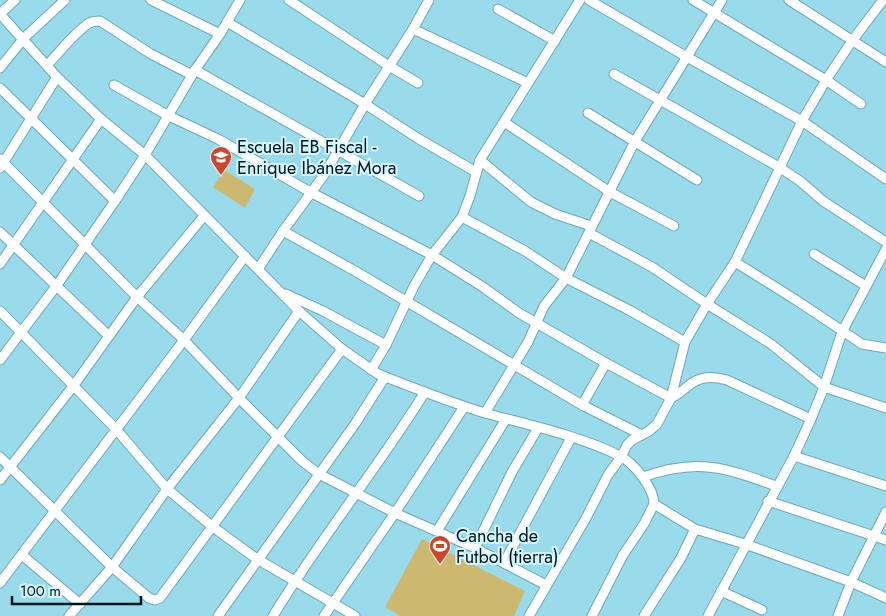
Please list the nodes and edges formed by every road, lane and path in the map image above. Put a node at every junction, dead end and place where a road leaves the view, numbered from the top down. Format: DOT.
graph roads {
  1 [pos="15,0"];
  2 [pos="65,0"];
  3 [pos="151,0"];
  4 [pos="240,0"];
  5 [pos="289,0"];
  6 [pos="429,0"];
  7 [pos="580,0"];
  8 [pos="589,0"];
  9 [pos="693,0"];
  10 [pos="722,0"];
  11 [pos="789,0"];
  12 [pos="881,3"];
  13 [pos="498,9"];
  14 [pos="715,13"];
  15 [pos="0,14"];
  16 [pos="227,22"];
  17 [pos="413,29"];
  18 [pos="220,34"];
  19 [pos="24,38"];
  20 [pos="852,41"];
  21 [pos="555,42"];
  22 [pos="687,57"];
  23 [pos="886,62"];
  24 [pos="47,65"];
  25 [pos="389,66"];
  26 [pos="0,68"];
  27 [pos="194,72"];
  28 [pos="614,74"];
  29 [pos="57,77"];
  30 [pos="826,80"];
  31 [pos="418,83"];
  32 [pos="528,83"];
  33 [pos="114,86"];
  34 [pos="0,88"];
  35 [pos="661,99"];
  36 [pos="365,104"];
  37 [pos="861,104"];
  38 [pos="588,113"];
  39 [pos="169,116"];
  40 [pos="30,118"];
  41 [pos="101,119"];
  42 [pos="802,121"];
  43 [pos="504,122"];
  44 [pos="635,141"];
  45 [pos="339,151"];
  46 [pos="145,155"];
  47 [pos="72,159"];
  48 [pos="480,160"];
  49 [pos="1,163"];
  50 [pos="779,167"];
  51 [pos="476,172"];
  52 [pos="886,179"];
  53 [pos="697,180"];
  54 [pos="610,192"];
  55 [pos="312,193"];
  56 [pos="418,196"];
  57 [pos="115,200"];
  58 [pos="42,202"];
  59 [pos="204,216"];
  60 [pos="462,217"];
  61 [pos="674,226"];
  62 [pos="590,230"];
  63 [pos="283,231"];
  64 [pos="0,232"];
  65 [pos="886,242"];
  66 [pos="84,243"];
  67 [pos="13,245"];
  68 [pos="886,248"];
  69 [pos="814,254"];
  70 [pos="432,255"];
  71 [pos="245,256"];
  72 [pos="735,262"];
  73 [pos="0,264"];
  74 [pos="258,269"];
  75 [pos="566,278"];
  76 [pos="56,285"];
  77 [pos="866,286"];
  78 [pos="282,292"];
  79 [pos="137,296"];
  80 [pos="407,302"];
  81 [pos="707,304"];
  82 [pos="299,311"];
  83 [pos="0,312"];
  84 [pos="538,324"];
  85 [pos="842,332"];
  86 [pos="21,333"];
  87 [pos="109,336"];
  88 [pos="184,340"];
  89 [pos="685,342"];
  90 [pos="386,345"];
  91 [pos="886,348"];
  92 [pos="342,349"];
  93 [pos="0,360"];
  94 [pos="606,363"];
  95 [pos="515,364"];
  96 [pos="371,370"];
  97 [pos="385,377"];
  98 [pos="74,385"];
  99 [pos="824,387"];
  100 [pos="425,392"];
  101 [pos="239,398"];
  102 [pos="672,398"];
  103 [pos="582,405"];
  104 [pos="464,406"];
  105 [pos="886,408"];
  106 [pos="485,413"];
  107 [pos="506,419"];
  108 [pos="812,419"];
  109 [pos="538,428"];
  110 [pos="116,429"];
  111 [pos="642,435"];
  112 [pos="279,438"];
  113 [pos="571,438"];
  114 [pos="794,456"];
  115 [pos="0,457"];
  116 [pos="621,457"];
  117 [pos="11,467"];
  118 [pos="319,474"];
  119 [pos="642,477"];
  120 [pos="0,480"];
  121 [pos="776,486"];
  122 [pos="886,486"];
  123 [pos="167,489"];
  124 [pos="357,494"];
  125 [pos="768,501"];
  126 [pos="654,504"];
  127 [pos="54,510"];
  128 [pos="886,512"];
  129 [pos="395,513"];
  130 [pos="213,527"];
  131 [pos="695,529"];
  132 [pos="438,531"];
  133 [pos="874,535"];
  134 [pos="886,540"];
  135 [pos="745,544"];
  136 [pos="475,548"];
  137 [pos="22,555"];
  138 [pos="257,559"];
  139 [pos="504,563"];
  140 [pos="112,567"];
  141 [pos="294,581"];
  142 [pos="851,582"];
  143 [pos="0,583"];
  144 [pos="546,586"];
  145 [pos="721,591"];
  146 [pos="886,598"];
  147 [pos="332,603"];
  148 [pos="80,604"];
  149 [pos="762,610"];
  150 [pos="69,616"];
  151 [pos="218,616"];
  152 [pos="273,616"];
  153 [pos="324,616"];
  154 [pos="355,616"];
  155 [pos="529,616"];
  156 [pos="592,616"];
  157 [pos="644,616"];
  158 [pos="708,616"];
  159 [pos="838,616"];
  1 -- 15 [label="street"];
  2 -- 19 [label="street"];
  3 -- 18 [label="street"];
  4 -- 16 [label="street"];
  5 -- 25 [label="street"];
  6 -- 17 [label="street"];
  7 -- 21 [label="street"];
  8 -- 22 [label="street"];
  9 -- 14 [label="street"];
  10 -- 14 [label="street"];
  11 -- 20 [label="street"];
  12 -- 20 [label="street"];
  13 -- 21 [label="street"];
  14 -- 22 [label="street"];
  14 -- 30 [label="street"];
  15 -- 19 [label="street"];
  16 -- 18 [label="street"];
  16 -- 36 [label="street"];
  17 -- 25 [label="street"];
  17 -- 32 [label="street"];
  18 -- 27 [label="street"];
  19 -- 24 [label="street"];
  19 -- 26 [label="street"];
  20 -- 23 [label="street"];
  20 -- 30 [label="street"];
  21 -- 32 [label="street"];
  22 -- 35 [label="street"];
  22 -- 42 [label="street"];
  24 -- 27 [label="street"];
  24 -- 29 [label="street"];
  25 -- 31 [label="street"];
  25 -- 36 [label="street"];
  27 -- 39 [label="street"];
  27 -- 45 [label="street"];
  28 -- 35 [label="street"];
  29 -- 40 [label="street"];
  29 -- 41 [label="street"];
  30 -- 37 [label="street"];
  30 -- 42 [label="street"];
  32 -- 43 [label="street"];
  33 -- 39 [label="street"];
  34 -- 40 [label="street"];
  35 -- 44 [label="street"];
  35 -- 50 [label="street"];
  36 -- 45 [label="street"];
  36 -- 51 [label="street"];
  38 -- 44 [label="street"];
  39 -- 46 [label="street"];
  39 -- 55 [label="street"];
  40 -- 47 [label="street"];
  40 -- 49 [label="street"];
  41 -- 46 [label="street"];
  41 -- 47 [label="street"];
  42 -- 50 [label="street"];
  42 -- 52 [label="street"];
  43 -- 48 [label="street"];
  43 -- 54 [label="street"];
  44 -- 53 [label="street"];
  44 -- 54 [label="street"];
  45 -- 55 [label="street"];
  45 -- 56 [label="street"];
  46 -- 57 [label="street"];
  46 -- 59 [label="street"];
  47 -- 57 [label="street"];
  47 -- 58 [label="street"];
  48 -- 51 [label="street"];
  48 -- 62 [label="street"];
  49 -- 58 [label="street"];
  50 -- 65 [label="street"];
  50 -- 72 [label="street"];
  51 -- 60 [label="street"];
  54 -- 61 [label="street"];
  54 -- 62 [label="street"];
  55 -- 63 [label="street"];
  55 -- 70 [label="street"];
  57 -- 66 [label="street"];
  58 -- 66 [label="street"];
  58 -- 67 [label="street"];
  59 -- 71 [label="street"];
  59 -- 79 [label="street"];
  60 -- 70 [label="street"];
  60 -- 75 [label="street"];
  62 -- 75 [label="street"];
  62 -- 81 [label="street"];
  63 -- 74 [label="street"];
  63 -- 80 [label="street"];
  64 -- 67 [label="street"];
  66 -- 76 [label="street"];
  66 -- 79 [label="street"];
  67 -- 73 [label="street"];
  67 -- 76 [label="street"];
  68 -- 77 [label="street"];
  69 -- 77 [label="street"];
  70 -- 80 [label="street"];
  70 -- 84 [label="street"];
  71 -- 74 [label="street"];
  71 -- 88 [label="street"];
  72 -- 81 [label="street"];
  72 -- 85 [label="street"];
  74 -- 78 [label="street"];
  75 -- 84 [label="street"];
  75 -- 89 [label="street"];
  76 -- 86 [label="street"];
  76 -- 87 [label="street"];
  77 -- 85 [label="street"];
  78 -- 82 [label="street"];
  78 -- 90 [label="street"];
  79 -- 87 [label="street"];
  79 -- 88 [label="street"];
  80 -- 90 [label="street"];
  80 -- 95 [label="street"];
  81 -- 89 [label="street"];
  81 -- 99 [label="street"];
  82 -- 92 [label="street"];
  82 -- 101 [label="street"];
  83 -- 86 [label="street"];
  84 -- 94 [label="street"];
  84 -- 95 [label="street"];
  85 -- 91 [label="street"];
  85 -- 99 [label="street"];
  86 -- 93 [label="street"];
  86 -- 98 [label="street"];
  87 -- 98 [label="street"];
  88 -- 101 [label="street"];
  88 -- 110 [label="street"];
  89 -- 102 [label="street"];
  90 -- 96 [label="street"];
  92 -- 96 [label="street"];
  92 -- 112 [label="street"];
  94 -- 102 [label="street"];
  94 -- 103 [label="street"];
  95 -- 103 [label="street"];
  95 -- 106 [label="street"];
  96 -- 97 [label="street"];
  97 -- 100 [label="street"];
  97 -- 118 [label="street"];
  98 -- 110 [label="street"];
  98 -- 117 [label="street"];
  99 -- 105 [label="street"];
  99 -- 108 [label="street"];
  100 -- 104 [label="street"];
  100 -- 124 [label="street"];
  101 -- 112 [label="street"];
  101 -- 123 [label="street"];
  102 -- 108 [label="street"];
  102 -- 111 [label="street"];
  103 -- 111 [label="street"];
  104 -- 106 [label="street"];
  104 -- 129 [label="street"];
  106 -- 107 [label="street"];
  107 -- 109 [label="street"];
  107 -- 132 [label="street"];
  108 -- 114 [label="street"];
  109 -- 113 [label="street"];
  109 -- 136 [label="street"];
  110 -- 123 [label="street"];
  110 -- 127 [label="street"];
  111 -- 116 [label="street"];
  112 -- 118 [label="street"];
  112 -- 130 [label="street"];
  113 -- 116 [label="street"];
  113 -- 139 [label="street"];
  114 -- 121 [label="street"];
  114 -- 122 [label="street"];
  115 -- 117 [label="street"];
  116 -- 119 [label="street"];
  116 -- 144 [label="street"];
  117 -- 120 [label="street"];
  117 -- 127 [label="street"];
  118 -- 124 [label="street"];
  118 -- 138 [label="street"];
  119 -- 121 [label="street"];
  119 -- 126 [label="street"];
  121 -- 125 [label="street"];
  123 -- 130 [label="street"];
  123 -- 140 [label="street"];
  124 -- 129 [label="street"];
  124 -- 141 [label="street"];
  125 -- 133 [label="street"];
  125 -- 135 [label="street"];
  126 -- 131 [label="street"];
  126 -- 156 [label="street"];
  127 -- 137 [label="street"];
  127 -- 140 [label="street"];
  128 -- 133 [label="street"];
  129 -- 132 [label="street"];
  129 -- 147 [label="street"];
  130 -- 138 [label="street"];
  130 -- 140 [label="street"];
  131 -- 135 [label="street"];
  131 -- 157 [label="street"];
  132 -- 136 [label="street"];
  133 -- 134 [label="street"];
  133 -- 142 [label="street"];
  135 -- 142 [label="street"];
  135 -- 145 [label="street"];
  136 -- 139 [label="street"];
  137 -- 143 [label="street"];
  137 -- 148 [label="street"];
  138 -- 141 [label="street"];
  138 -- 151 [label="street"];
  139 -- 144 [label="street"];
  140 -- 148 [label="street"];
  141 -- 147 [label="street"];
  141 -- 152 [label="street"];
  142 -- 146 [label="street"];
  142 -- 159 [label="street"];
  144 -- 155 [label="street"];
  145 -- 149 [label="street"];
  145 -- 158 [label="street"];
  147 -- 153 [label="street"];
  147 -- 154 [label="street"];
  148 -- 150 [label="street"];
}
